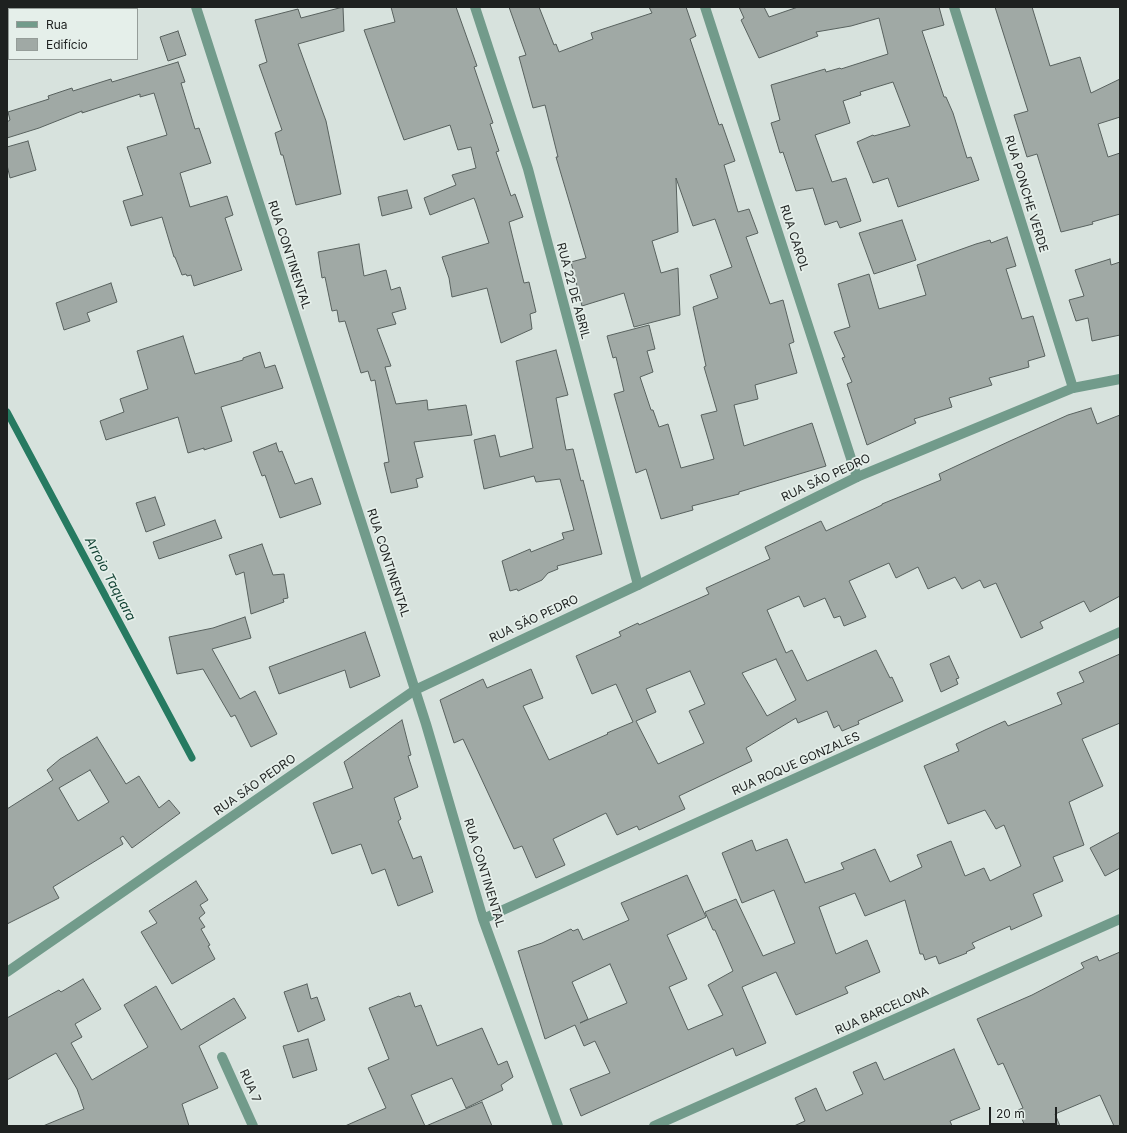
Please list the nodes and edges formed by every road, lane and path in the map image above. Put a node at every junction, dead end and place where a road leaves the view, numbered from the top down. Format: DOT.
graph roads {
  1 [pos="196,7"];
  2 [pos="475,7"];
  3 [pos="705,7"];
  4 [pos="954,7"];
  5 [pos="1120,378"];
  6 [pos="1072,388"];
  7 [pos="857,477"];
  8 [pos="638,585"];
  9 [pos="1120,632"];
  10 [pos="415,690"];
  11 [pos="483,919"];
  12 [pos="1120,919"];
  13 [pos="7,972"];
  14 [pos="222,1057"];
  15 [pos="254,1126"];
  16 [pos="558,1126"];
  17 [pos="654,1126"];
  1 -- 10 [label="street, RUA CONTINENTAL"];
  2 -- 8 [label="street, RUA 22 DE ABRIL"];
  3 -- 7 [label="street, RUA CAROL"];
  4 -- 6 [label="street, RUA PONCHE VERDE"];
  5 -- 6 [label="street, RUA SÃO PEDRO"];
  6 -- 7 [label="street, RUA SÃO PEDRO"];
  7 -- 8 [label="street, RUA SÃO PEDRO"];
  8 -- 10 [label="street, RUA SÃO PEDRO"];
  9 -- 11 [label="street, RUA ROQUE GONZALES"];
  10 -- 11 [label="street, RUA CONTINENTAL"];
  10 -- 13 [label="street, RUA SÃO PEDRO"];
  11 -- 16 [label="street, RUA CONTINENTAL"];
  12 -- 17 [label="street, RUA BARCELONA"];
  14 -- 15 [label="street, RUA 7"];
}
